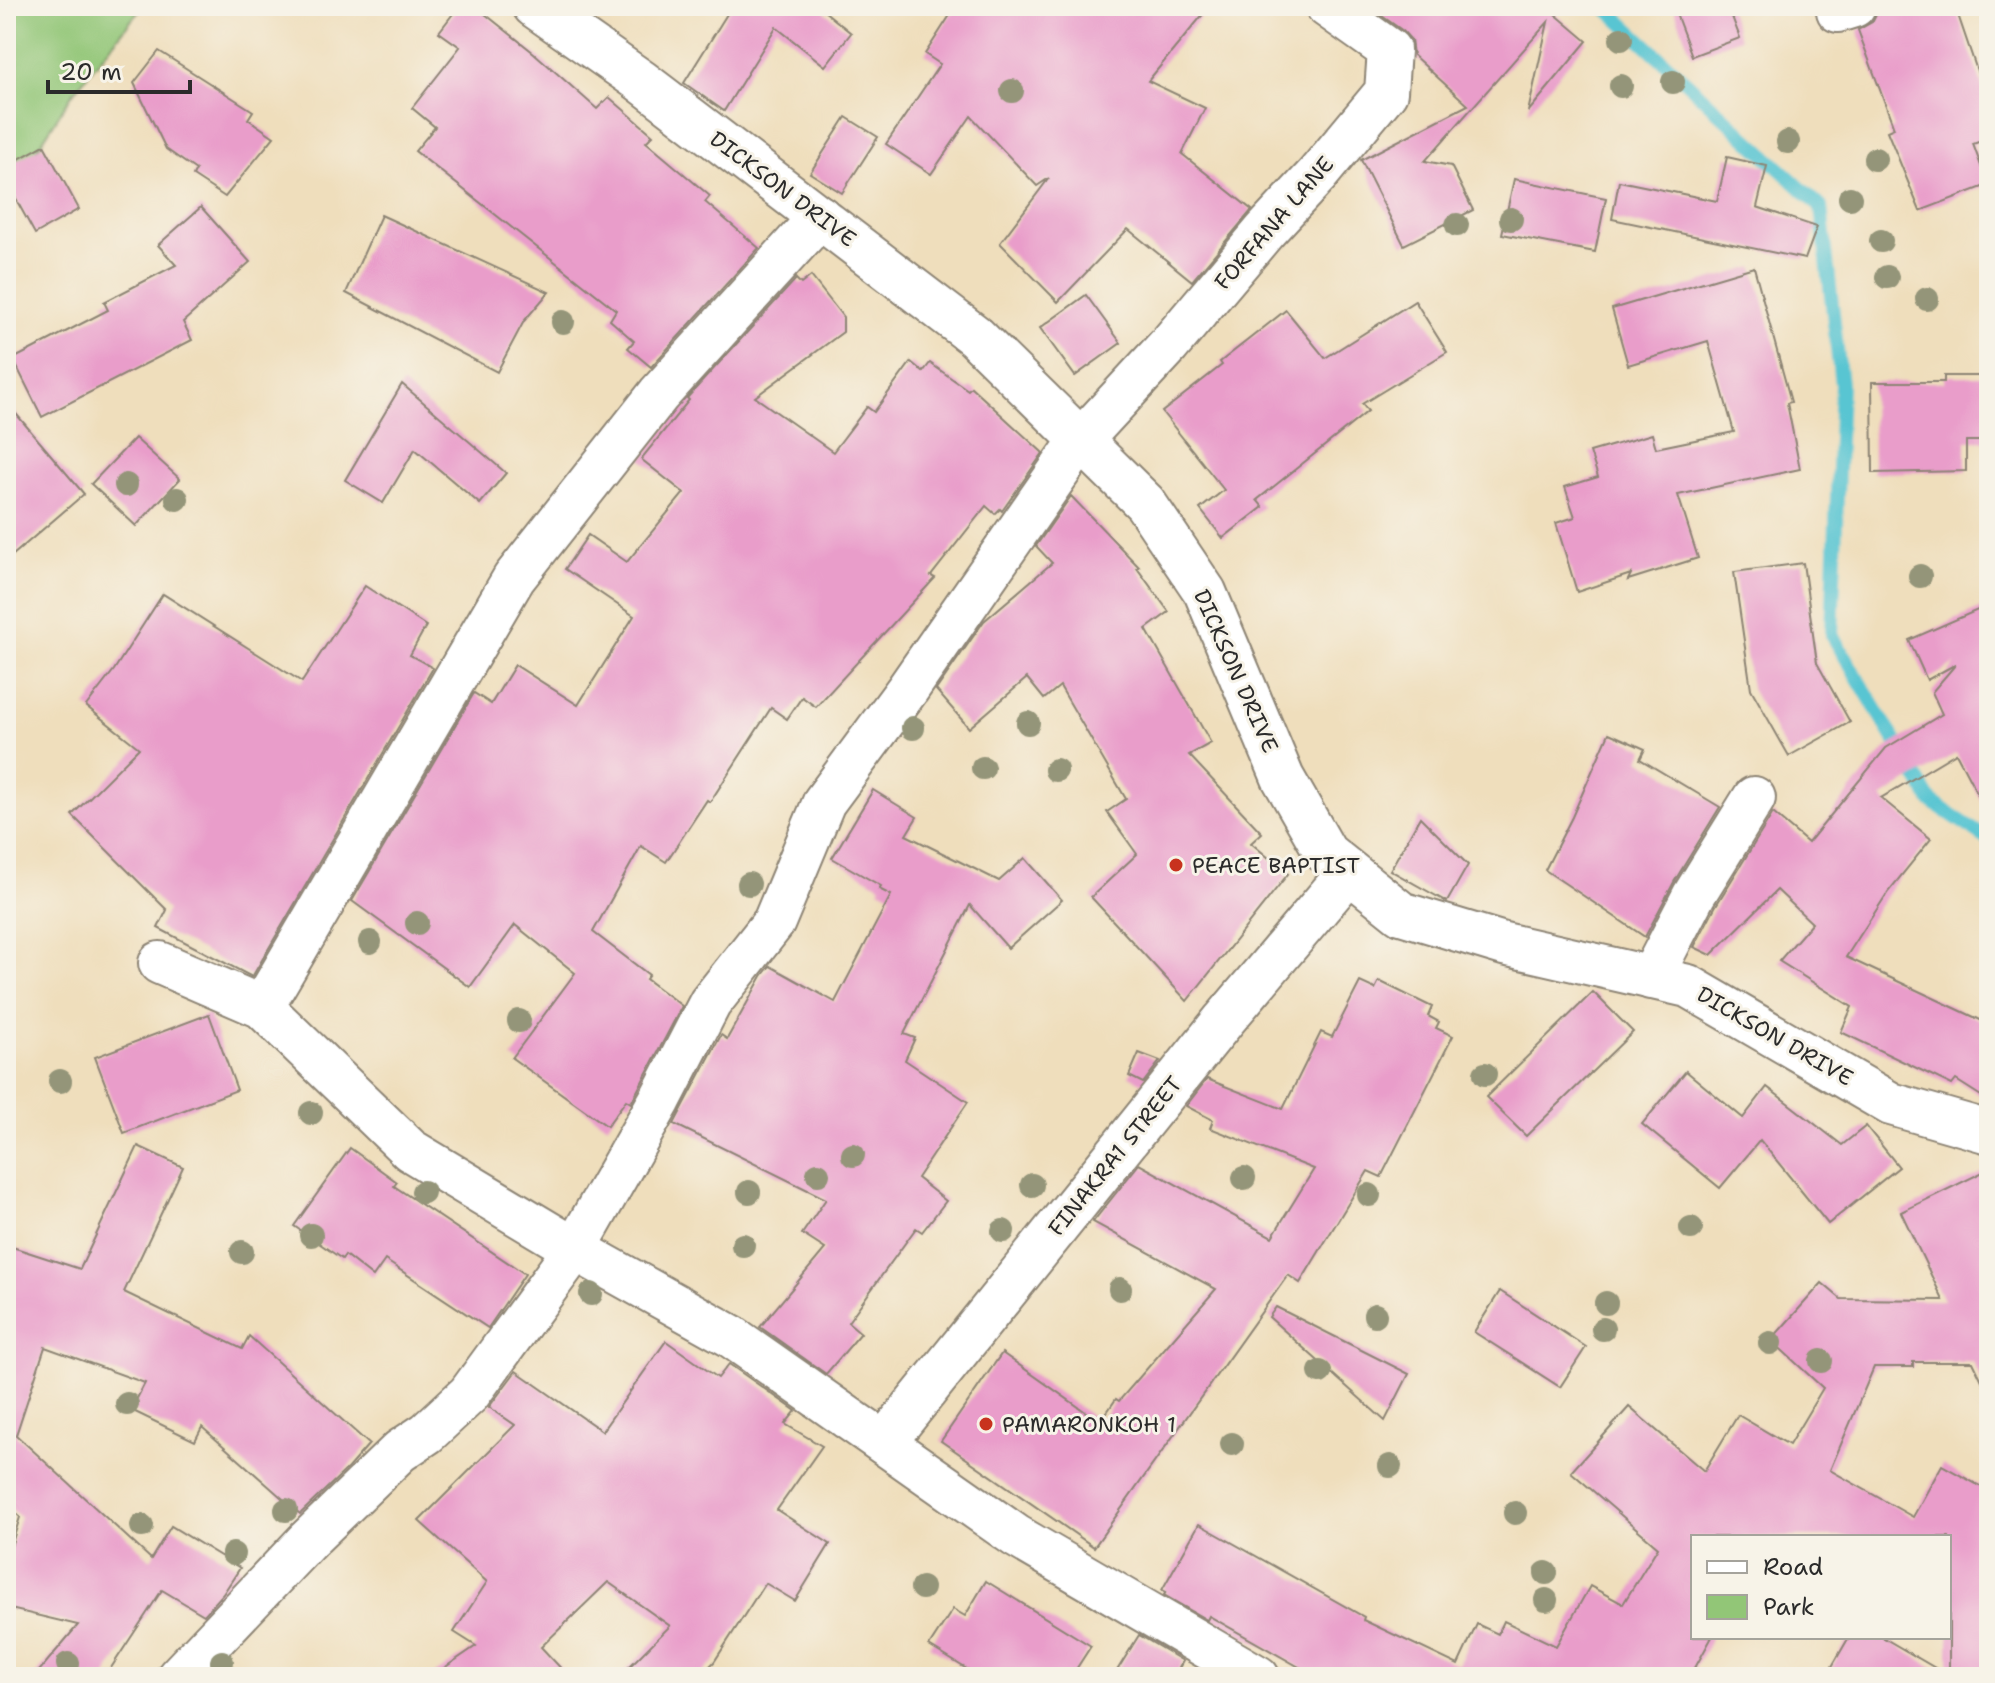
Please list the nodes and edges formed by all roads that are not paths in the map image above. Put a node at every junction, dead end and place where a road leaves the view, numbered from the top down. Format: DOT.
graph roads {
  1 [pos="534,6"];
  2 [pos="1327,6"];
  3 [pos="820,217"];
  4 [pos="1081,440"];
  5 [pos="1754,798"];
  6 [pos="1349,872"];
  7 [pos="160,963"];
  8 [pos="1651,978"];
  9 [pos="262,1007"];
  10 [pos="1989,1132"];
  11 [pos="575,1249"];
  12 [pos="884,1443"];
  13 [pos="178,1677"];
  14 [pos="1258,1677"];
  1 -- 3 [label="street, DICKSON DRIVE"];
  2 -- 4 [label="street, FORFANA LANE"];
  3 -- 4 [label="street, DICKSON DRIVE"];
  3 -- 9 [label="street"];
  4 -- 6 [label="street, DICKSON DRIVE"];
  4 -- 11 [label="street"];
  5 -- 8 [label="street"];
  6 -- 8 [label="street, DICKSON DRIVE"];
  6 -- 12 [label="street, FINAKRA1 STREET"];
  7 -- 9 [label="street"];
  8 -- 10 [label="street, DICKSON DRIVE"];
  9 -- 11 [label="street"];
  11 -- 12 [label="street"];
  11 -- 13 [label="street"];
  12 -- 14 [label="street"];
}
